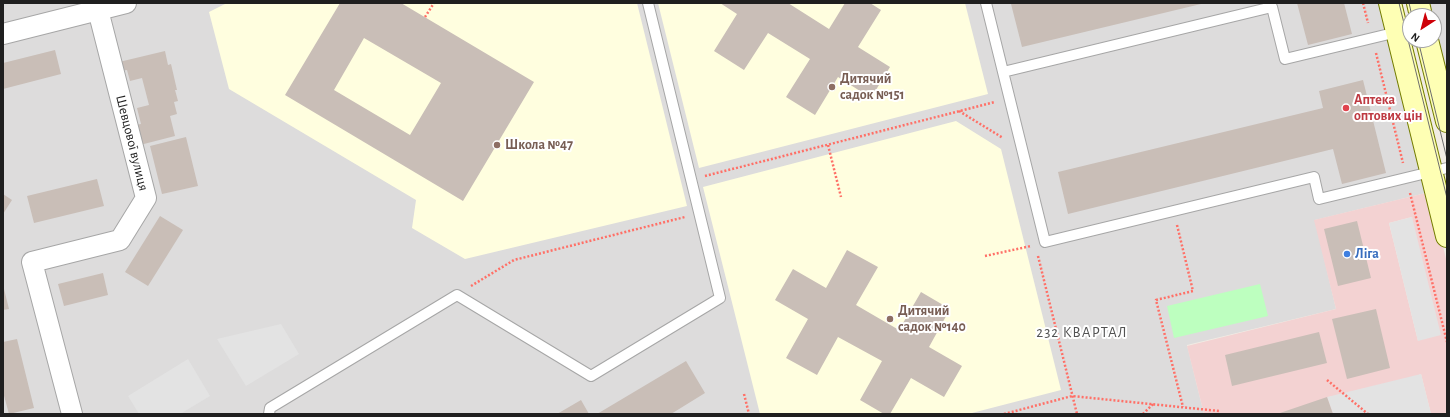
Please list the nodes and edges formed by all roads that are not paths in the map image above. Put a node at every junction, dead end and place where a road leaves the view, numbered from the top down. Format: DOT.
graph roads {
  1 [pos="126,3"];
  2 [pos="648,3"];
  3 [pos="986,3"];
  4 [pos="1390,3"];
  5 [pos="98,10"];
  6 [pos="1402,27"];
  7 [pos="1402,31"];
  8 [pos="3,34"];
  9 [pos="1408,48"];
  10 [pos="1429,48"];
  11 [pos="1003,72"];
  12 [pos="1447,121"];
  13 [pos="1439,170"];
  14 [pos="1447,236"];
  15 [pos="72,414"];
  16 [pos="269,414"];
  1 -- 5 [label="street"];
  2 -- 16 [label="lane"];
  3 -- 11 [label="lane"];
  4 -- 6 [label="main road"];
  5 -- 8 [label="street"];
  5 -- 15 [label="street, Шевцової вулиця"];
  7 -- 11 [label="lane"];
  9 -- 13 [label="main road"];
  10 -- 12 [label="main road"];
  11 -- 13 [label="lane"];
  13 -- 14 [label="main road"];
}
